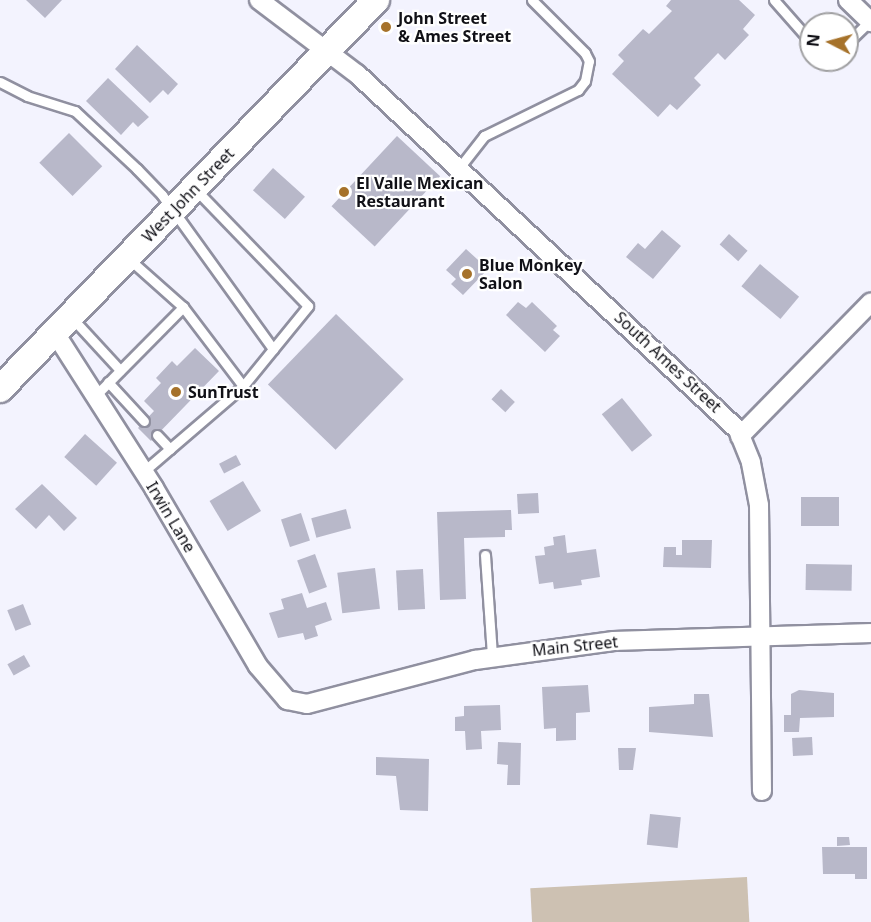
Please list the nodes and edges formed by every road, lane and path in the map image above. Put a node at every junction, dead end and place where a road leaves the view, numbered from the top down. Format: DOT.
graph roads {
  1 [pos="259,0"];
  2 [pos="376,0"];
  3 [pos="532,0"];
  4 [pos="774,0"];
  5 [pos="848,0"];
  6 [pos="870,22"];
  7 [pos="799,28"];
  8 [pos="326,51"];
  9 [pos="0,82"];
  10 [pos="459,168"];
  11 [pos="194,189"];
  12 [pos="171,213"];
  13 [pos="128,258"];
  14 [pos="871,302"];
  15 [pos="183,307"];
  16 [pos="63,325"];
  17 [pos="273,349"];
  18 [pos="120,370"];
  19 [pos="243,386"];
  20 [pos="0,389"];
  21 [pos="102,389"];
  22 [pos="144,421"];
  23 [pos="157,435"];
  24 [pos="741,436"];
  25 [pos="170,448"];
  26 [pos="144,471"];
  27 [pos="485,555"];
  28 [pos="871,633"];
  29 [pos="761,636"];
  30 [pos="492,656"];
  31 [pos="287,700"];
  32 [pos="762,791"];
  1 -- 8 [label="street, South Ames Street"];
  2 -- 8 [label="main road, West John Street"];
  3 -- 10 [label="lane"];
  4 -- 7 [label="lane"];
  5 -- 6 [label="street"];
  8 -- 10 [label="street, South Ames Street"];
  8 -- 11 [label="main road, West John Street"];
  9 -- 12 [label="lane"];
  10 -- 24 [label="street, South Ames Street"];
  11 -- 12 [label="main road, West John Street"];
  11 -- 17 [label="lane"];
  12 -- 13 [label="main road, West John Street"];
  12 -- 17 [label="lane"];
  13 -- 15 [label="lane"];
  13 -- 16 [label="main road, West John Street"];
  14 -- 24 [label="street"];
  15 -- 18 [label="lane"];
  15 -- 19 [label="lane"];
  16 -- 18 [label="lane"];
  16 -- 20 [label="main road, West John Street"];
  16 -- 21 [label="street, Irwin Lane"];
  17 -- 19 [label="lane"];
  18 -- 21 [label="lane"];
  19 -- 25 [label="lane"];
  21 -- 22 [label="lane"];
  21 -- 26 [label="street, Irwin Lane"];
  23 -- 25 [label="lane"];
  24 -- 29 [label="street, South Ames Street"];
  25 -- 26 [label="lane"];
  26 -- 31 [label="street, Irwin Lane"];
  27 -- 30 [label="lane"];
  28 -- 29 [label="street, Main Street"];
  29 -- 30 [label="street, Main Street"];
  29 -- 32 [label="street, South Ames Street"];
  30 -- 31 [label="street, Main Street"];
}
